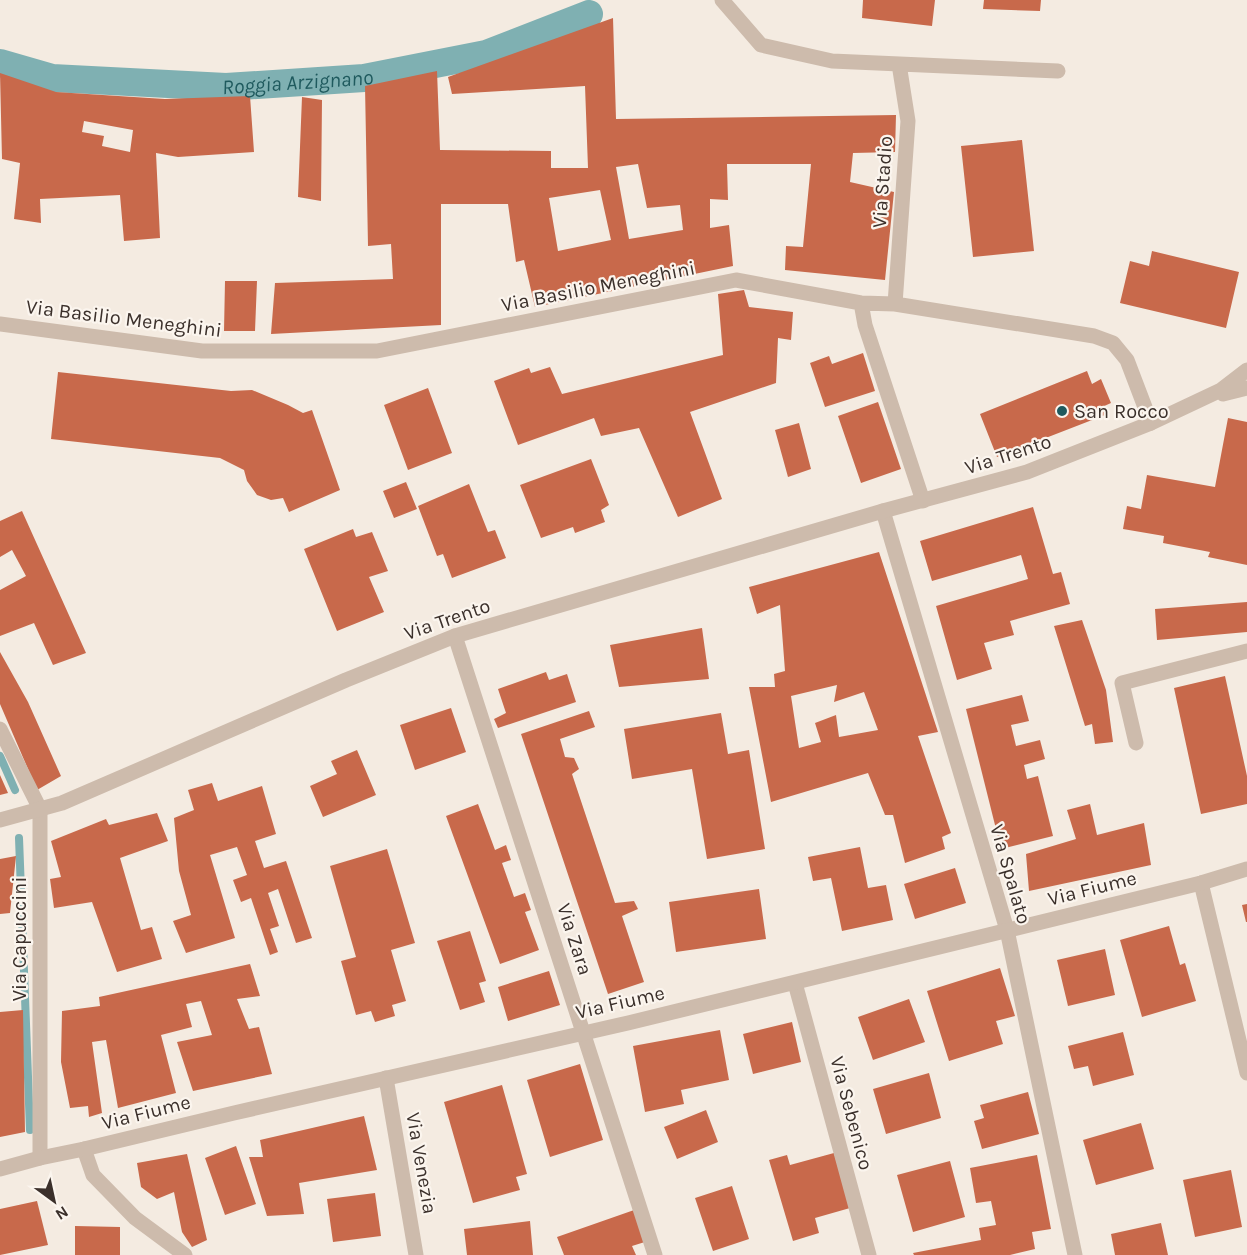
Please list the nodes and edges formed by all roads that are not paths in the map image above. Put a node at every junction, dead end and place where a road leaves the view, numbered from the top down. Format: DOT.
graph roads {
  1 [pos="722,0"];
  2 [pos="899,64"];
  3 [pos="1058,71"];
  4 [pos="861,303"];
  5 [pos="895,304"];
  6 [pos="0,324"];
  7 [pos="1247,370"];
  8 [pos="1247,388"];
  9 [pos="1202,399"];
  10 [pos="1151,423"];
  11 [pos="923,501"];
  12 [pos="883,511"];
  13 [pos="455,636"];
  14 [pos="1247,651"];
  15 [pos="0,729"];
  16 [pos="1136,743"];
  17 [pos="40,809"];
  18 [pos="0,819"];
  19 [pos="1247,869"];
  20 [pos="1202,883"];
  21 [pos="1006,930"];
  22 [pos="795,983"];
  23 [pos="583,1032"];
  24 [pos="1247,1073"];
  25 [pos="386,1078"];
  26 [pos="84,1149"];
  27 [pos="40,1158"];
  28 [pos="0,1168"];
  29 [pos="178,1252"];
  30 [pos="416,1255"];
  31 [pos="655,1255"];
  32 [pos="869,1255"];
  33 [pos="1075,1255"];
  1 -- 2 [label="street"];
  2 -- 3 [label="street"];
  2 -- 5 [label="street, Via Stadio"];
  4 -- 5 [label="street, Via Basilio Meneghini"];
  4 -- 6 [label="street, Via Basilio Meneghini"];
  4 -- 11 [label="street"];
  5 -- 10 [label="street, Via Basilio Meneghini"];
  7 -- 9 [label="street, Via Trento"];
  8 -- 9 [label="street, Via Trento"];
  9 -- 10 [label="street, Via Trento"];
  10 -- 11 [label="street, Via Trento"];
  11 -- 12 [label="street, Via Trento"];
  12 -- 13 [label="street, Via Trento"];
  12 -- 21 [label="street, Via Spalato"];
  13 -- 17 [label="street, Via Trento"];
  13 -- 23 [label="street, Via Zara"];
  14 -- 16 [label="street"];
  15 -- 17 [label="street, Via Capuccini"];
  17 -- 18 [label="street, Via Trento"];
  17 -- 27 [label="street, Via Capuccini"];
  19 -- 20 [label="street, Via Fiume"];
  20 -- 21 [label="street, Via Fiume"];
  20 -- 24 [label="street"];
  21 -- 22 [label="street, Via Fiume"];
  21 -- 33 [label="street, Via Spalato"];
  22 -- 23 [label="street, Via Fiume"];
  22 -- 32 [label="street, Via Sebenico"];
  23 -- 25 [label="street, Via Fiume"];
  23 -- 31 [label="street, Via Zara"];
  25 -- 26 [label="street, Via Fiume"];
  25 -- 30 [label="street, Via Venezia"];
  26 -- 27 [label="street, Via Fiume"];
  26 -- 29 [label="street"];
  27 -- 28 [label="street, Via Fiume"];
}
